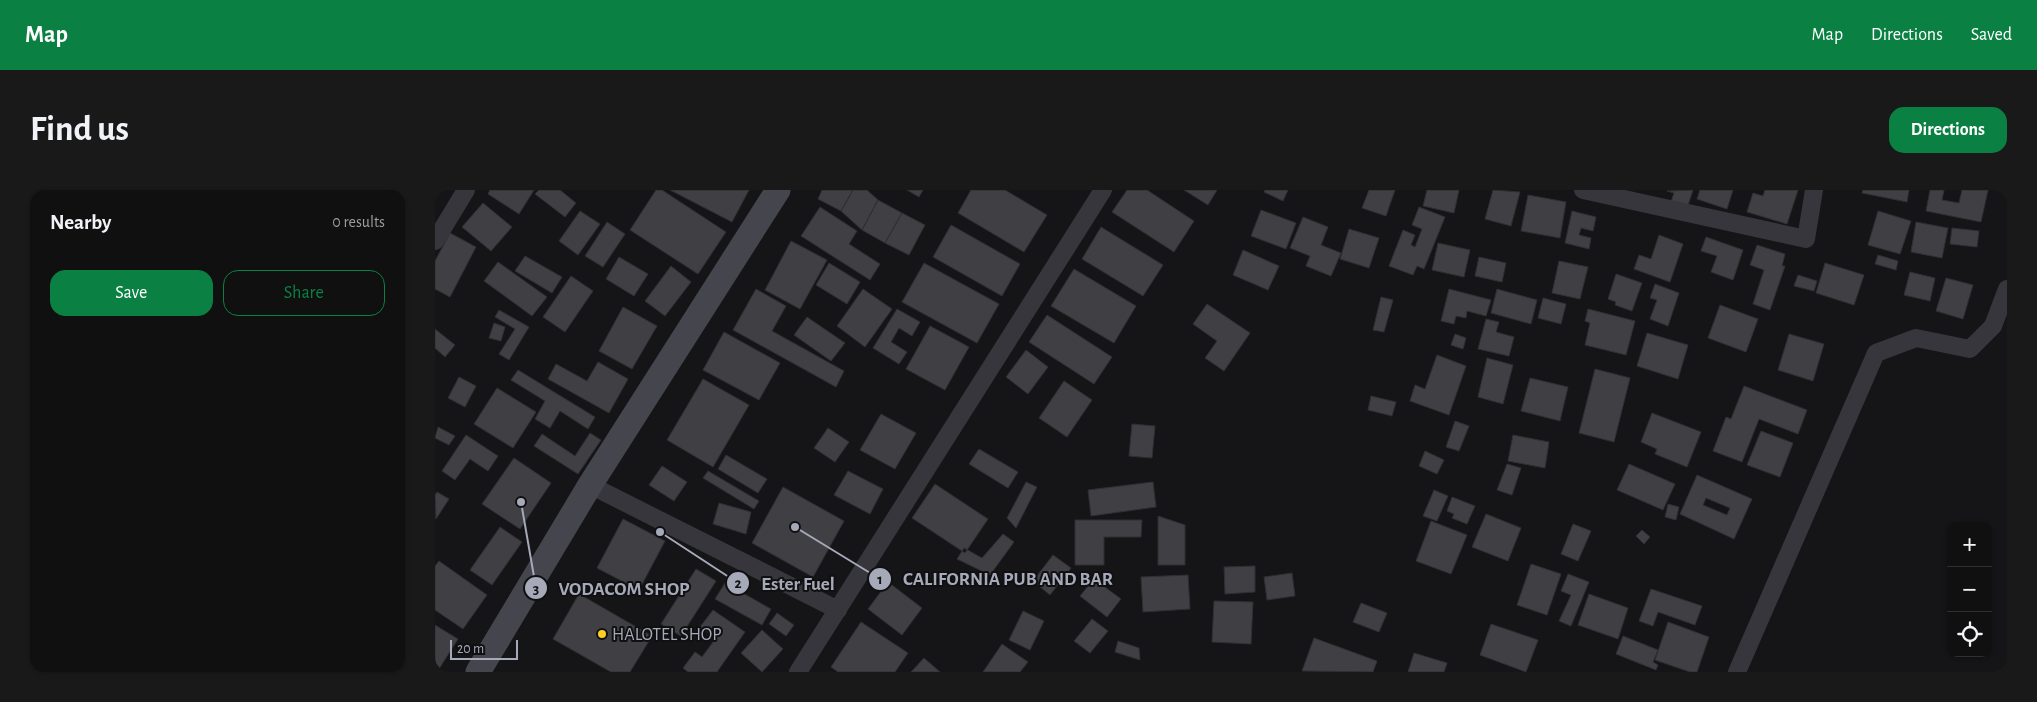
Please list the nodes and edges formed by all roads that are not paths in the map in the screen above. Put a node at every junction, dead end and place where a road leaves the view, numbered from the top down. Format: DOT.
graph roads {
  1 [pos="466,190"];
  2 [pos="778,190"];
  3 [pos="1103,190"];
  4 [pos="1583,190"];
  5 [pos="1814,190"];
  6 [pos="435,241"];
  7 [pos="2007,289"];
  8 [pos="590,485"];
  9 [pos="838,610"];
  10 [pos="478,672"];
  11 [pos="798,672"];
  12 [pos="1737,672"];
  1 -- 6 [label="street"];
  2 -- 8 [label="main road"];
  3 -- 9 [label="street"];
  4 -- 5 [label="street"];
  7 -- 12 [label="street"];
  8 -- 9 [label="street"];
  8 -- 10 [label="main road"];
  9 -- 11 [label="street"];
}
